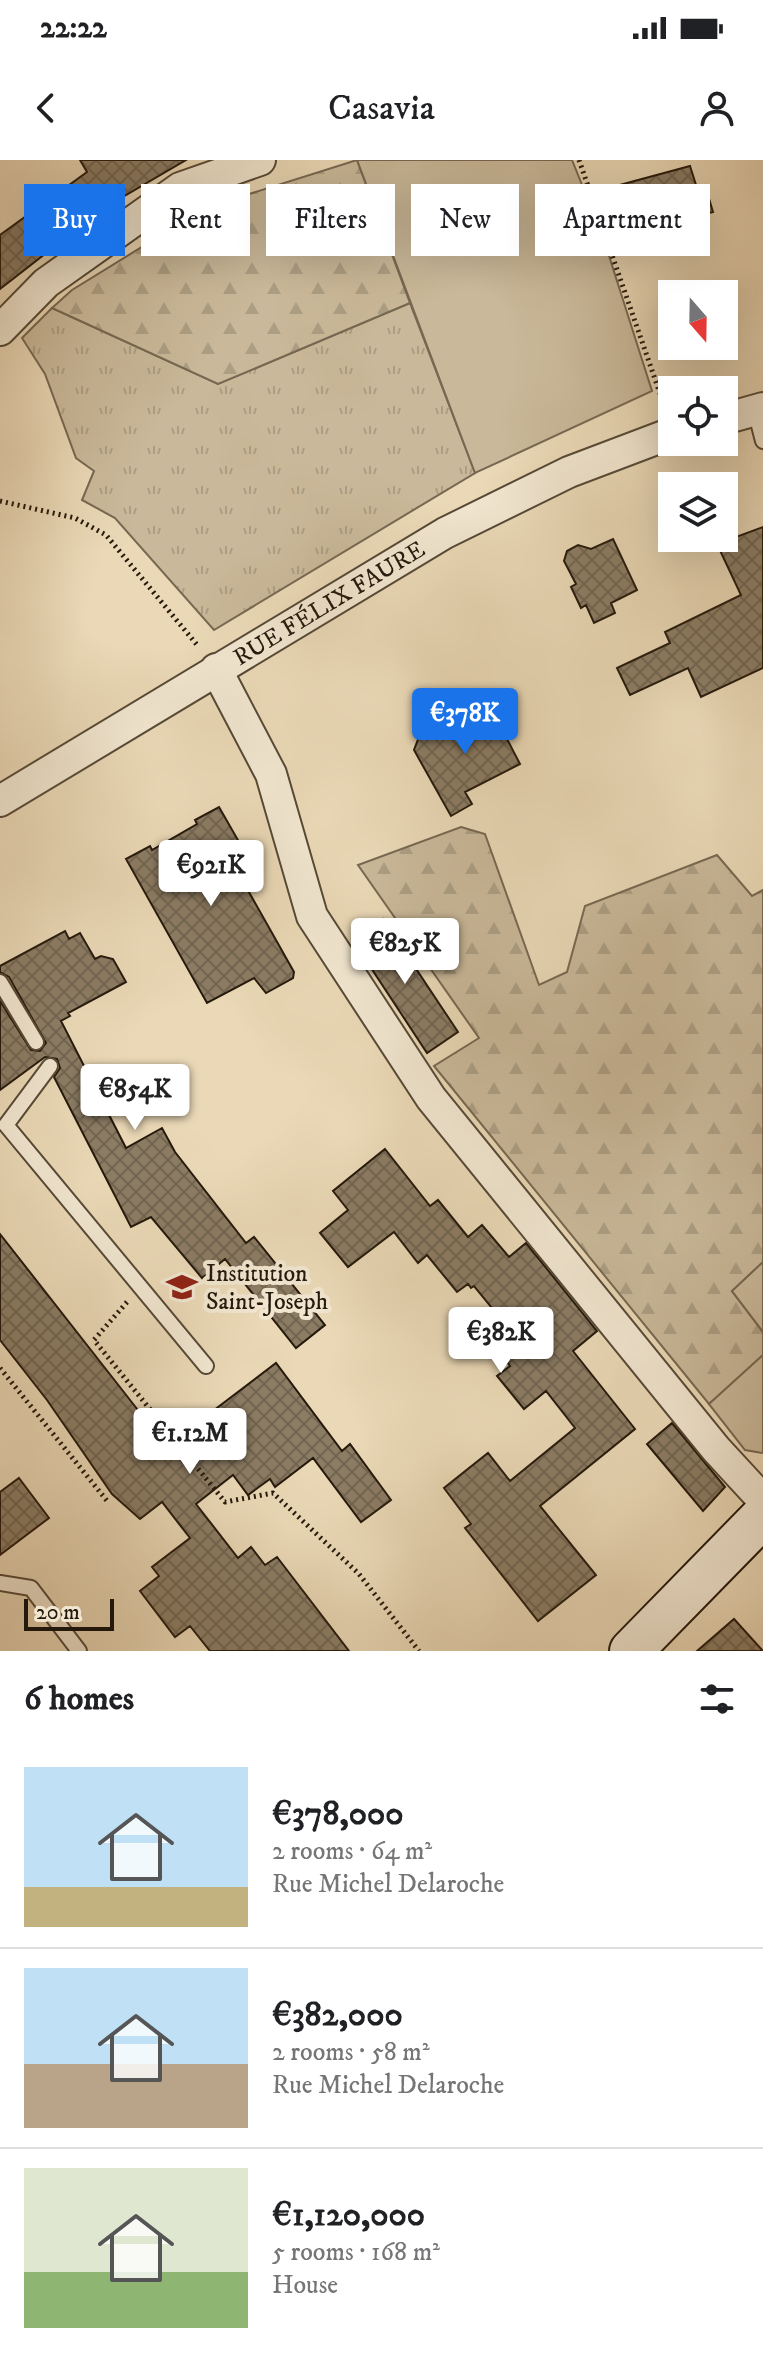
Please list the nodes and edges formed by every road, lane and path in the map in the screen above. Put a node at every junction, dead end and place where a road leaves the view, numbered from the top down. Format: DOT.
graph roads {
  1 [pos="260,160"];
  2 [pos="579,160"];
  3 [pos="0,330"];
  4 [pos="658,391"];
  5 [pos="759,409"];
  6 [pos="738,415"];
  7 [pos="658,428"];
  8 [pos="763,441"];
  9 [pos="0,501"];
  10 [pos="186,629"];
  11 [pos="216,669"];
  12 [pos="0,801"];
  13 [pos="0,982"];
  14 [pos="36,1042"];
  15 [pos="50,1066"];
  16 [pos="140,1286"];
  17 [pos="206,1366"];
  18 [pos="0,1368"];
  19 [pos="763,1500"];
  20 [pos="108,1502"];
  21 [pos="763,1516"];
  22 [pos="0,1583"];
  23 [pos="79,1651"];
  24 [pos="419,1651"];
  25 [pos="631,1651"];
  1 -- 3 [label="street"];
  2 -- 4 [label="path"];
  5 -- 6 [label="street"];
  5 -- 8 [label="lane"];
  7 -- 11 [label="street, RUE FÉLIX FAURE"];
  9 -- 10 [label="path"];
  11 -- 12 [label="street, RUE FÉLIX FAURE"];
  11 -- 19 [label="street"];
  13 -- 14 [label="lane"];
  15 -- 16 [label="lane"];
  16 -- 17 [label="lane"];
  16 -- 24 [label="path"];
  18 -- 20 [label="path"];
  21 -- 25 [label="street"];
  22 -- 23 [label="lane"];
}
